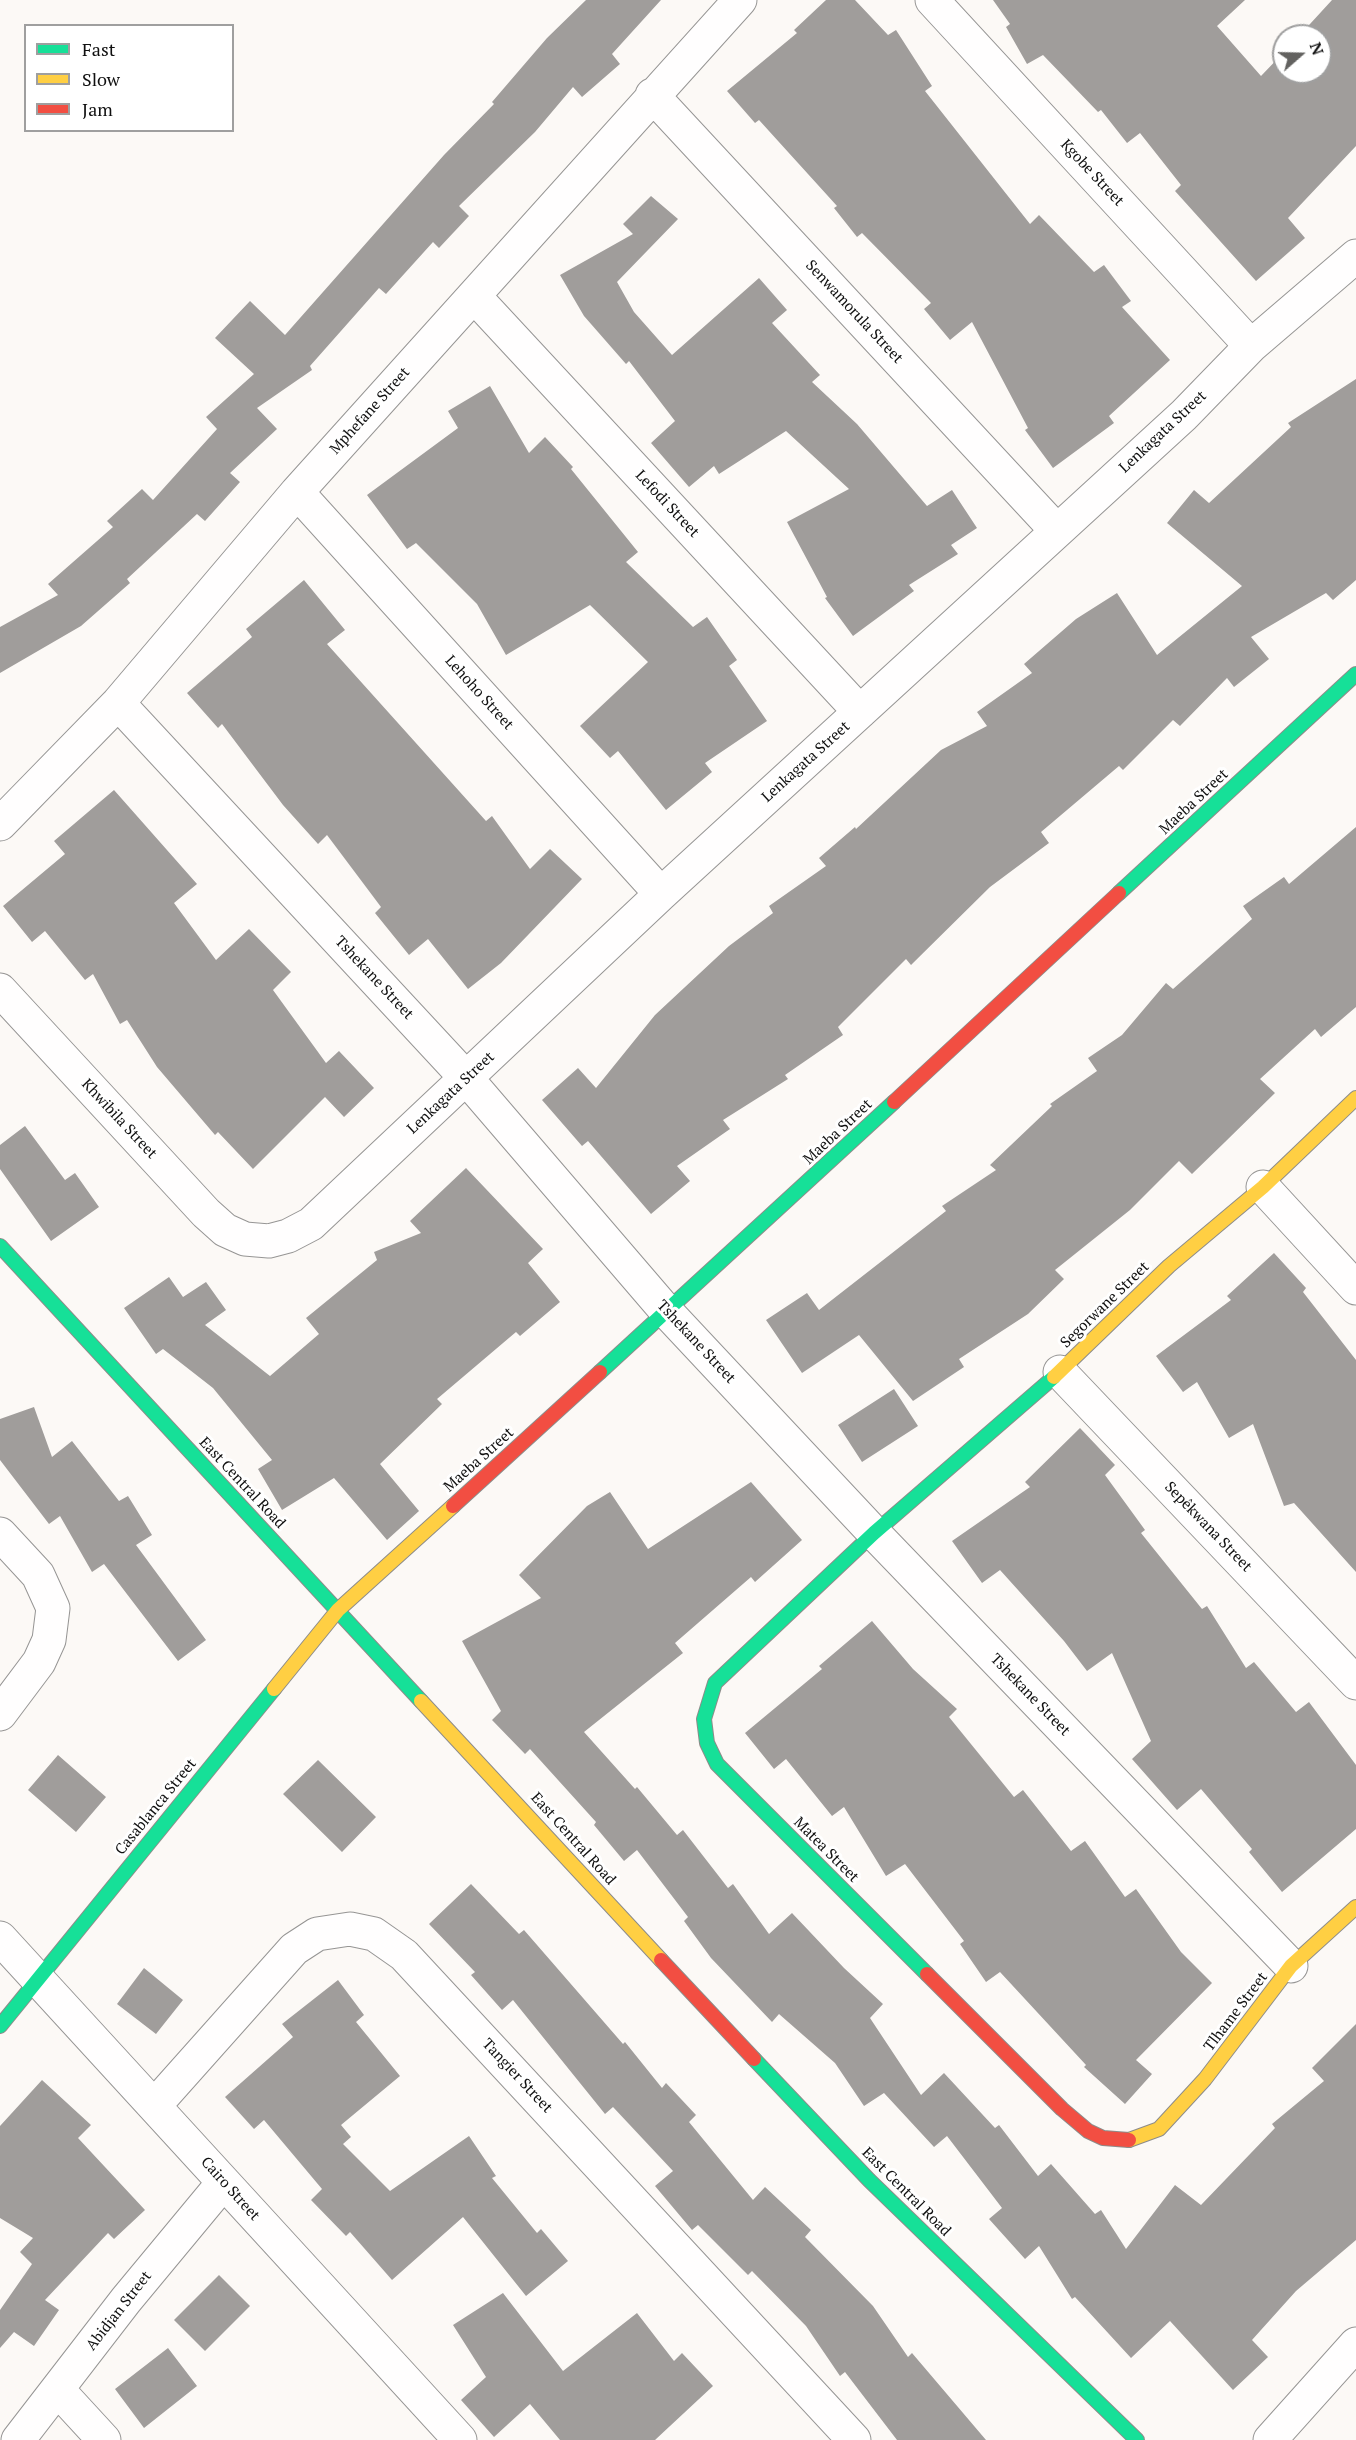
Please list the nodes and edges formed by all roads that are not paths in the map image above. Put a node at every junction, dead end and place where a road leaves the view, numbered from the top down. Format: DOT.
graph roads {
  1 [pos="740,0"];
  2 [pos="932,0"];
  3 [pos="652,95"];
  4 [pos="1356,256"];
  5 [pos="474,296"];
  6 [pos="1251,346"];
  7 [pos="297,492"];
  8 [pos="1056,530"];
  9 [pos="1356,674"];
  10 [pos="118,703"];
  11 [pos="860,712"];
  12 [pos="0,824"];
  13 [pos="661,894"];
  14 [pos="0,990"];
  15 [pos="467,1079"];
  16 [pos="1356,1098"];
  17 [pos="1263,1187"];
  18 [pos="245,1239"];
  19 [pos="0,1246"];
  20 [pos="1356,1288"];
  21 [pos="668,1312"];
  22 [pos="1060,1372"];
  23 [pos="874,1533"];
  24 [pos="0,1534"];
  25 [pos="338,1610"];
  26 [pos="1356,1683"];
  27 [pos="0,1714"];
  28 [pos="1356,1907"];
  29 [pos="0,1938"];
  30 [pos="1291,1966"];
  31 [pos="37,1980"];
  32 [pos="0,2026"];
  33 [pos="155,2105"];
  34 [pos="1143,2137"];
  35 [pos="223,2183"];
  36 [pos="1356,2344"];
  37 [pos="58,2390"];
  38 [pos="18,2440"];
  39 [pos="104,2440"];
  40 [pos="460,2440"];
  41 [pos="854,2440"];
  42 [pos="1137,2440"];
  43 [pos="1270,2440"];
  1 -- 3 [label="street, Mphefane Street"];
  2 -- 6 [label="street, Kgobe Street"];
  3 -- 5 [label="street, Mphefane Street"];
  3 -- 8 [label="street, Senwamorula Street"];
  4 -- 6 [label="street, Lenkagata Street"];
  5 -- 7 [label="street, Mphefane Street"];
  5 -- 11 [label="street, Lefodi Street"];
  6 -- 8 [label="street, Lenkagata Street"];
  7 -- 10 [label="street, Mphefane Street"];
  7 -- 13 [label="street, Lehoho Street"];
  8 -- 11 [label="street, Lenkagata Street"];
  9 -- 21 [label="street, Maeba Street"];
  10 -- 12 [label="street, Mphefane Street"];
  10 -- 15 [label="street, Tshekane Street"];
  11 -- 13 [label="street, Lenkagata Street"];
  13 -- 15 [label="street, Lenkagata Street"];
  14 -- 18 [label="street, Khwibila Street"];
  15 -- 18 [label="street, Lenkagata Street"];
  15 -- 21 [label="street, Tshekane Street"];
  16 -- 17 [label="street, Segorwane Street"];
  17 -- 20 [label="street"];
  17 -- 22 [label="street, Segorwane Street"];
  19 -- 25 [label="street, East Central Road"];
  21 -- 23 [label="street, Tshekane Street"];
  21 -- 25 [label="street, Maeba Street"];
  22 -- 23 [label="street, Segorwane Street"];
  22 -- 26 [label="street, Sepêkwana Street"];
  23 -- 30 [label="street, Tshekane Street"];
  23 -- 34 [label="street, Matea Street"];
  24 -- 27 [label="street"];
  25 -- 31 [label="street, Casablanca Street"];
  25 -- 42 [label="street, East Central Road"];
  28 -- 30 [label="street, Tlhame Street"];
  29 -- 31 [label="street, Cairo Street"];
  30 -- 34 [label="street, Tlhame Street"];
  31 -- 32 [label="street, Casablanca Street"];
  31 -- 33 [label="street, Cairo Street"];
  33 -- 35 [label="street, Cairo Street"];
  33 -- 41 [label="street, Tangier Street"];
  35 -- 37 [label="street, Abidjan Street"];
  35 -- 40 [label="street, Cairo Street"];
  36 -- 43 [label="street"];
  37 -- 38 [label="street, Abidjan Street"];
  37 -- 39 [label="street"];
}
